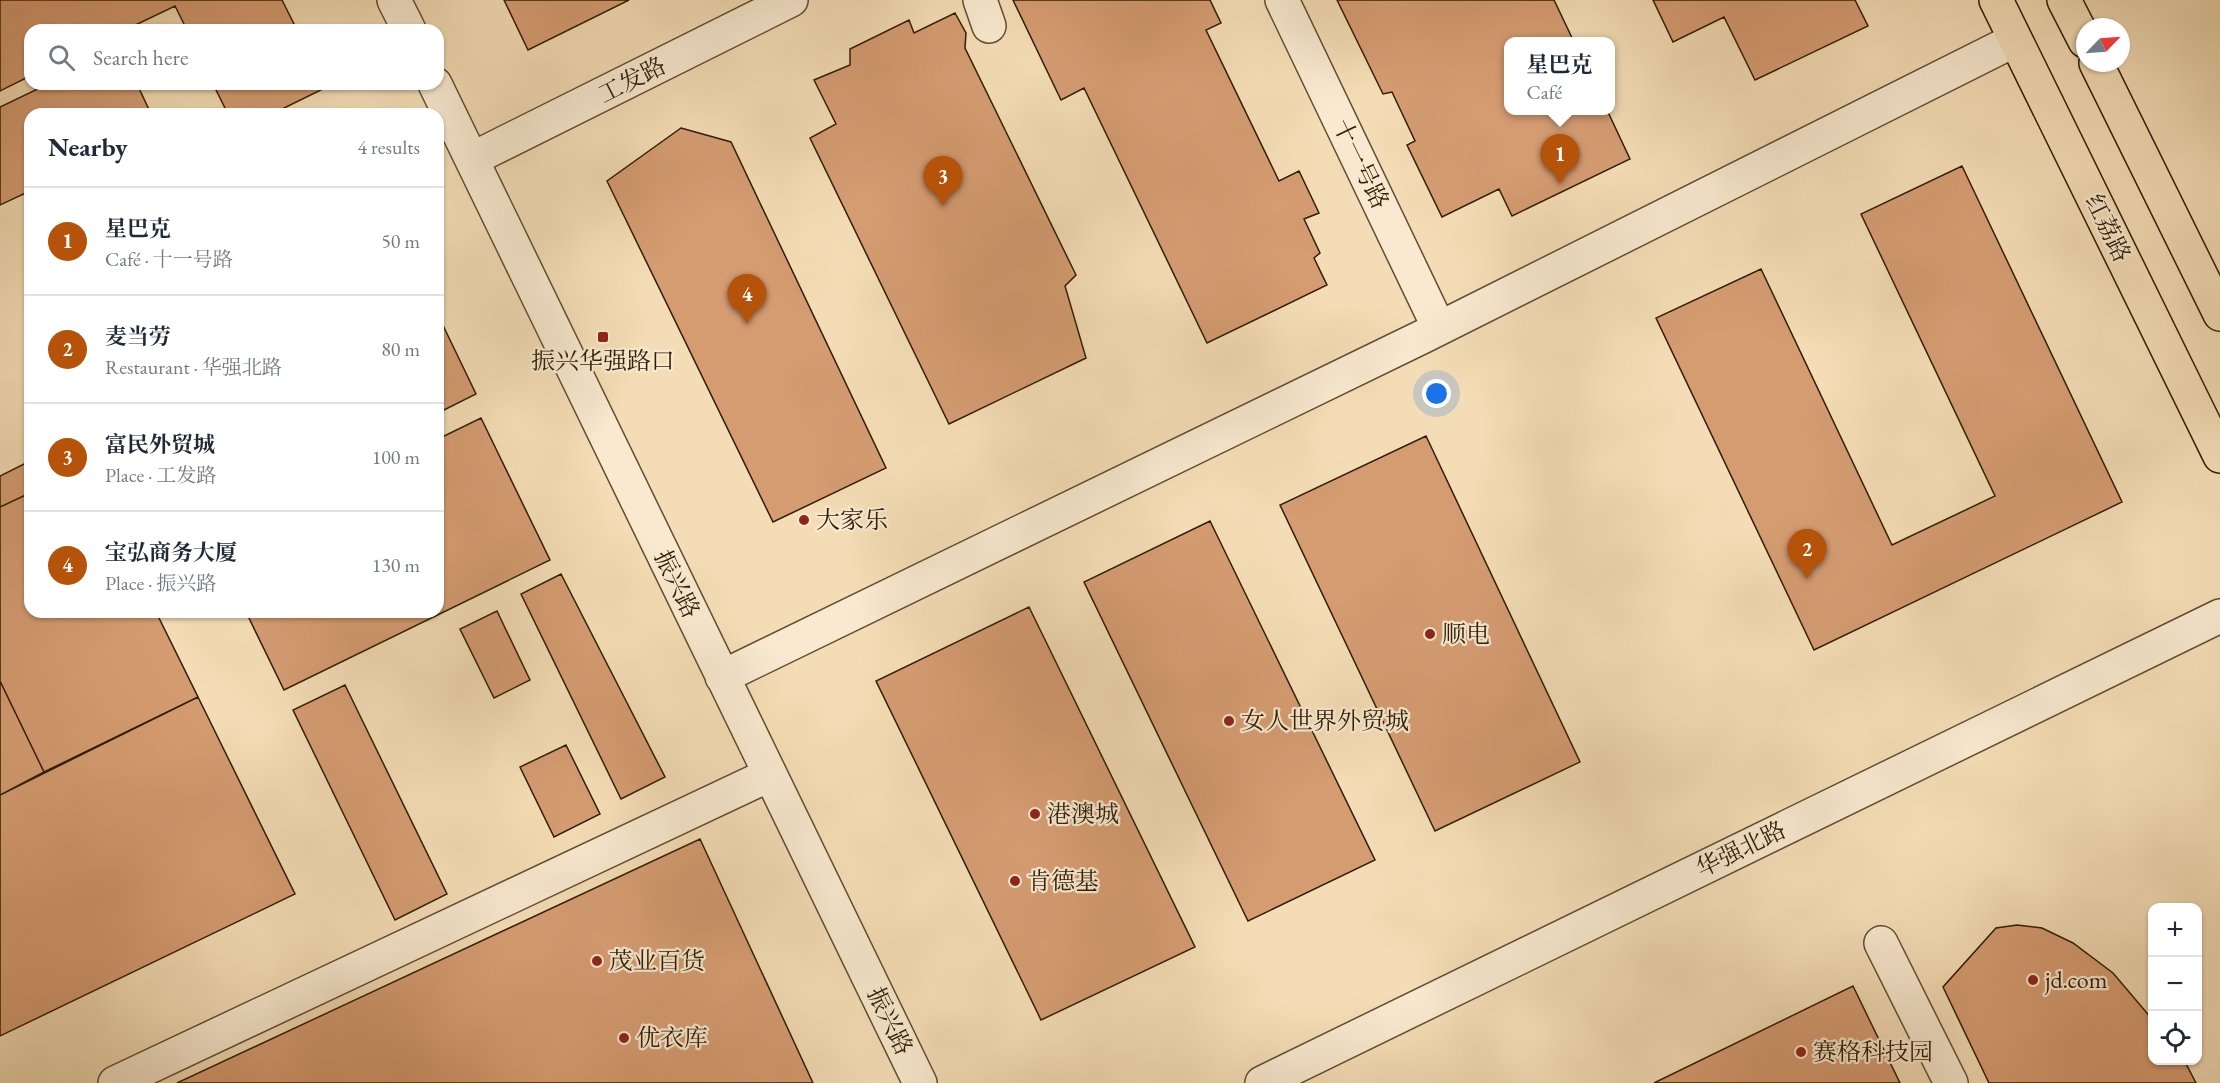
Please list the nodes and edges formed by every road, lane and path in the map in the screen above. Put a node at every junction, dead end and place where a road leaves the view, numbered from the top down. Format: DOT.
graph roads {
  1 [pos="394,0"];
  2 [pos="791,0"];
  3 [pos="1282,0"];
  4 [pos="1996,0"];
  5 [pos="2064,0"];
  6 [pos="2076,23"];
  7 [pos="406,24"];
  8 [pos="2015,40"];
  9 [pos="2100,72"];
  10 [pos="438,90"];
  11 [pos="472,159"];
  12 [pos="2220,314"];
  13 [pos="1440,328"];
  14 [pos="2220,456"];
  15 [pos="2220,616"];
  16 [pos="722,676"];
  17 [pos="770,775"];
  18 [pos="1881,943"];
  19 [pos="115,1083"];
  20 [pos="920,1083"];
  21 [pos="1262,1083"];
  22 [pos="1950,1083"];
  1 -- 7 [label="street"];
  2 -- 11 [label="street, 工发路"];
  3 -- 13 [label="street, 十一号路"];
  4 -- 8 [label="main road, 红荔路"];
  5 -- 6 [label="main road"];
  8 -- 13 [label="street"];
  8 -- 14 [label="main road, 红荔路"];
  9 -- 12 [label="main road"];
  10 -- 11 [label="street, 振兴路"];
  11 -- 16 [label="street, 振兴路"];
  13 -- 16 [label="street"];
  15 -- 21 [label="street, 华强北路"];
  16 -- 17 [label="street, 振兴路"];
  17 -- 19 [label="street"];
  17 -- 20 [label="street, 振兴路"];
  18 -- 22 [label="street"];
}
